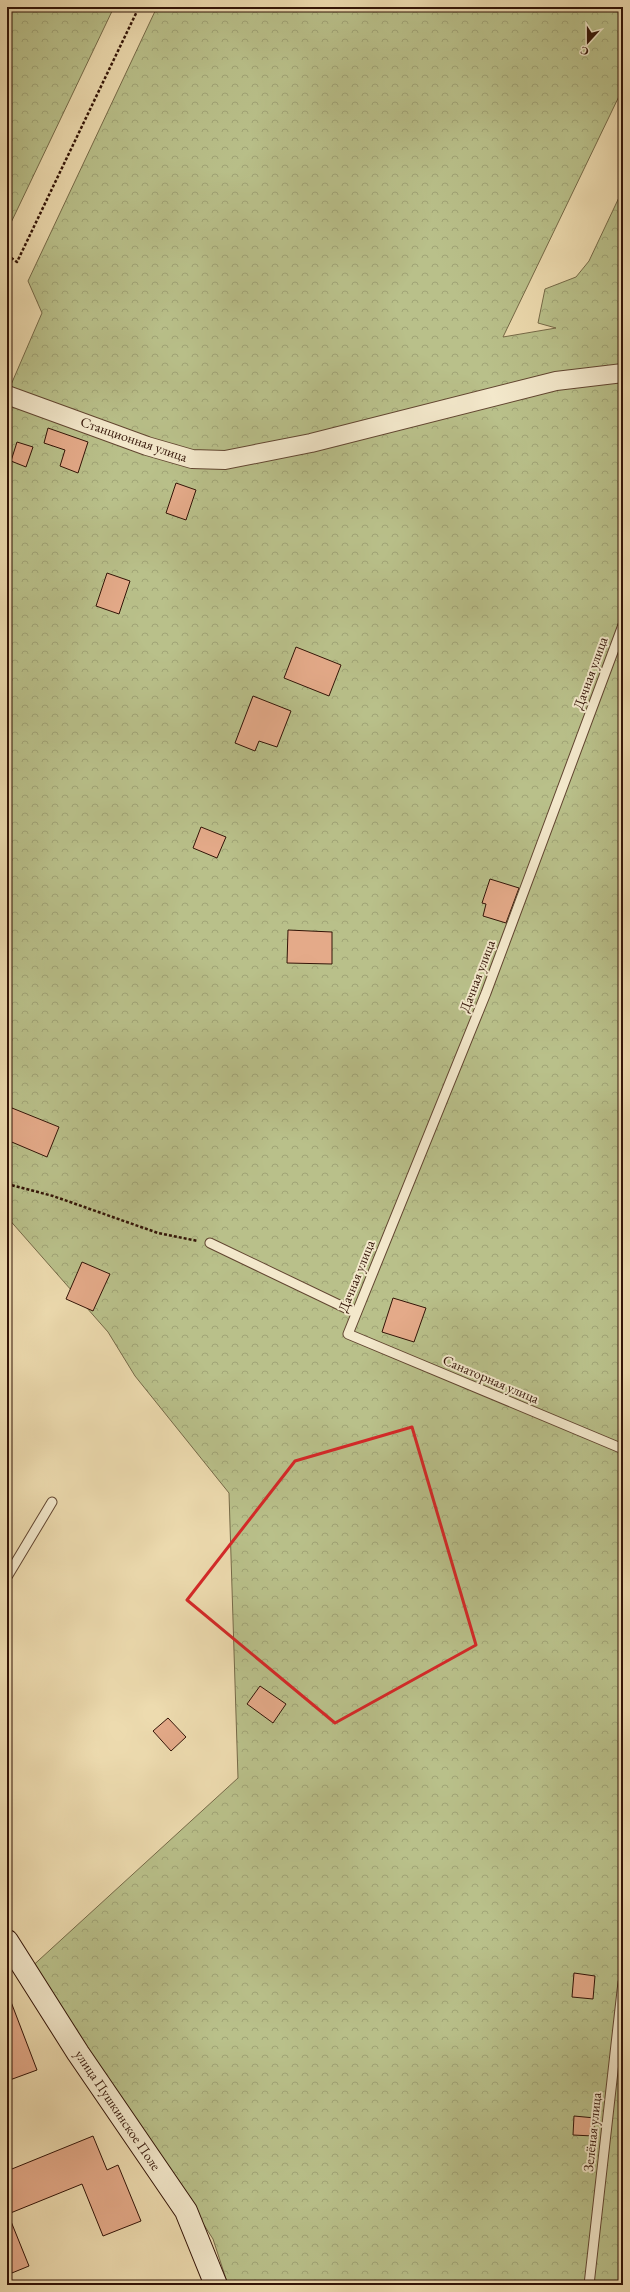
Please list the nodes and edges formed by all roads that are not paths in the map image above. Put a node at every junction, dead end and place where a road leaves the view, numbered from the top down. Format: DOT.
graph roads {
  1 [pos="623,373"];
  2 [pos="7,395"];
  3 [pos="623,625"];
  4 [pos="210,1243"];
  5 [pos="356,1313"];
  6 [pos="348,1334"];
  7 [pos="623,1450"];
  8 [pos="52,1502"];
  9 [pos="7,1577"];
  10 [pos="7,1941"];
  11 [pos="623,1982"];
  12 [pos="216,2285"];
  13 [pos="589,2285"];
  1 -- 2 [label="street, Станционная улица"];
  3 -- 5 [label="lane, Дачная улица"];
  4 -- 5 [label="lane"];
  5 -- 6 [label="lane, Дачная улица"];
  6 -- 7 [label="lane, Санаторная улица"];
  8 -- 9 [label="lane"];
  10 -- 12 [label="main road, улица Пушкинское Поле"];
  11 -- 13 [label="lane, Зелёная улица"];
}
